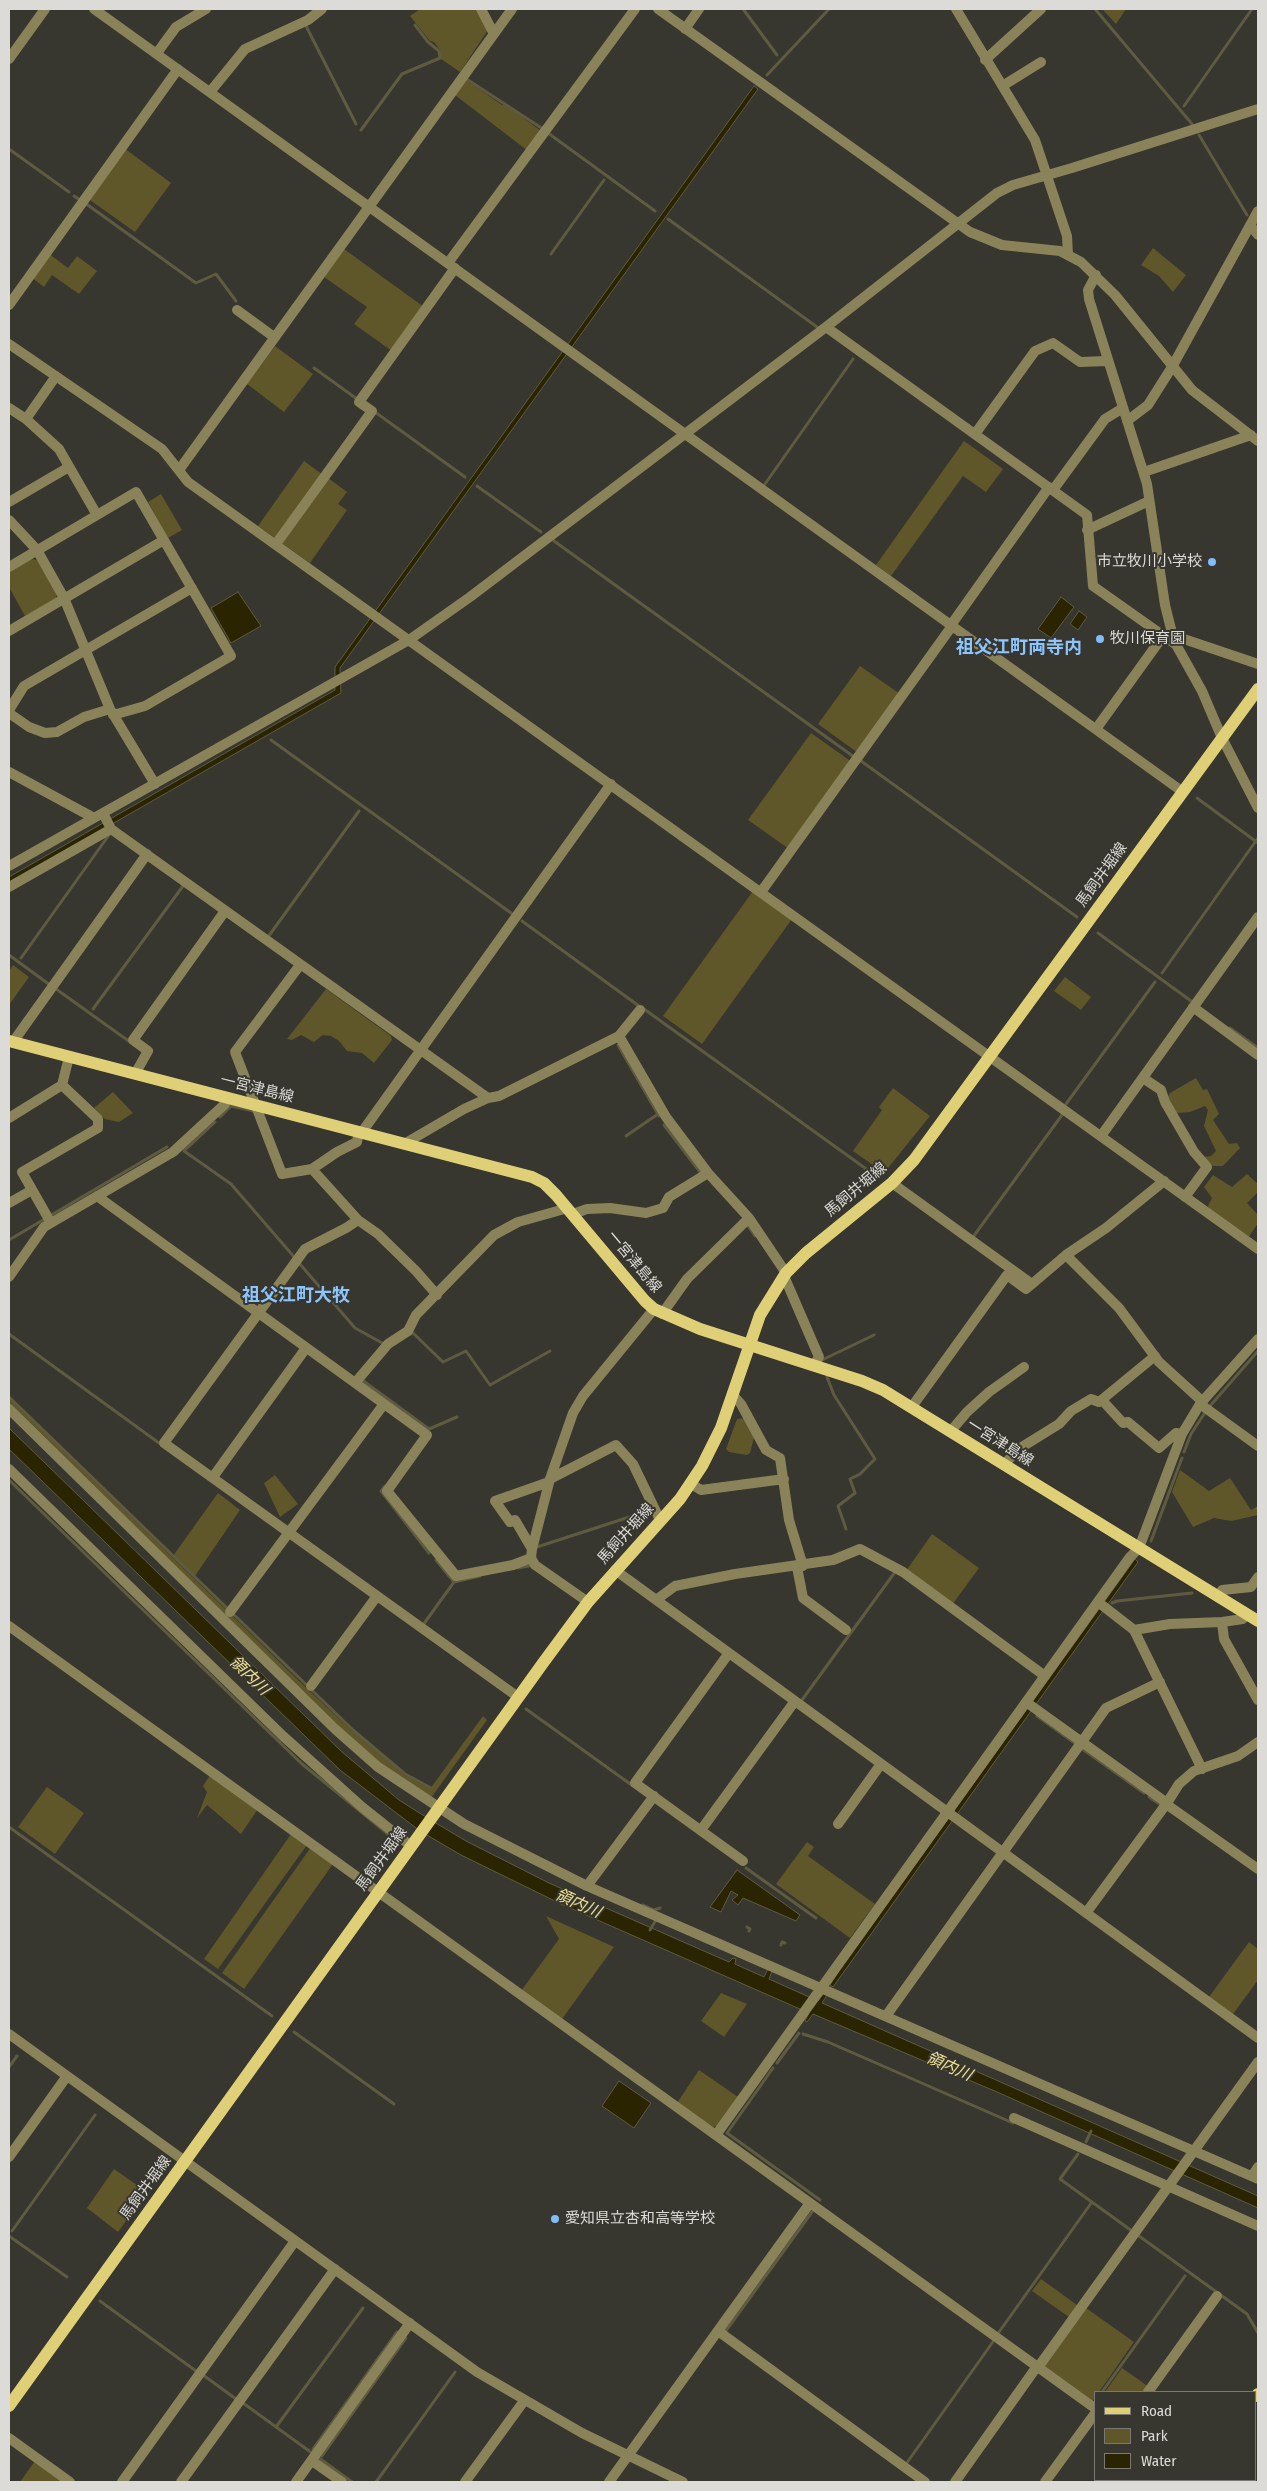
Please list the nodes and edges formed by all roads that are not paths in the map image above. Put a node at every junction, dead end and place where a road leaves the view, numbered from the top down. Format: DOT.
graph roads {
  1 [pos="45,9"];
  2 [pos="94,9"];
  3 [pos="206,9"];
  4 [pos="322,9"];
  5 [pos="481,9"];
  6 [pos="512,9"];
  7 [pos="635,9"];
  8 [pos="658,9"];
  9 [pos="699,9"];
  10 [pos="956,9"];
  11 [pos="1034,11"];
  12 [pos="686,29"];
  13 [pos="494,34"];
  14 [pos="156,53"];
  15 [pos="9,59"];
  16 [pos="985,60"];
  17 [pos="1041,62"];
  18 [pos="178,69"];
  19 [pos="1004,85"];
  20 [pos="210,92"];
  21 [pos="1258,109"];
  22 [pos="1047,176"];
  23 [pos="369,206"];
  24 [pos="1258,211"];
  25 [pos="959,225"];
  26 [pos="1250,225"];
  27 [pos="1258,235"];
  28 [pos="1068,255"];
  29 [pos="452,266"];
  30 [pos="1096,275"];
  31 [pos="9,304"];
  32 [pos="237,310"];
  33 [pos="826,327"];
  34 [pos="274,338"];
  35 [pos="9,344"];
  36 [pos="1107,361"];
  37 [pos="1172,367"];
  38 [pos="56,376"];
  39 [pos="9,408"];
  40 [pos="1123,408"];
  41 [pos="26,419"];
  42 [pos="1127,421"];
  43 [pos="685,433"];
  44 [pos="975,434"];
  45 [pos="1255,438"];
  46 [pos="69,467"];
  47 [pos="179,470"];
  48 [pos="1144,472"];
  49 [pos="1051,489"];
  50 [pos="1150,501"];
  51 [pos="9,502"];
  52 [pos="97,515"];
  53 [pos="9,520"];
  54 [pos="1087,530"];
  55 [pos="164,540"];
  56 [pos="276,544"];
  57 [pos="37,550"];
  58 [pos="9,566"];
  59 [pos="192,588"];
  60 [pos="64,598"];
  61 [pos="952,625"];
  62 [pos="9,631"];
  63 [pos="1170,638"];
  64 [pos="410,640"];
  65 [pos="86,650"];
  66 [pos="1258,664"];
  67 [pos="1258,689"];
  68 [pos="9,711"];
  69 [pos="112,712"];
  70 [pos="1096,729"];
  71 [pos="1222,738"];
  72 [pos="9,772"];
  73 [pos="155,784"];
  74 [pos="611,784"];
  75 [pos="1183,792"];
  76 [pos="1258,808"];
  77 [pos="105,821"];
  78 [pos="147,854"];
  79 [pos="9,866"];
  80 [pos="9,887"];
  81 [pos="761,892"];
  82 [pos="226,911"];
  83 [pos="1258,916"];
  84 [pos="300,965"];
  85 [pos="1193,1007"];
  86 [pos="640,1010"];
  87 [pos="619,1036"];
  88 [pos="11,1042"];
  89 [pos="420,1051"];
  90 [pos="1258,1055"];
  91 [pos="990,1056"];
  92 [pos="69,1057"];
  93 [pos="135,1074"];
  94 [pos="1143,1078"];
  95 [pos="62,1085"];
  96 [pos="488,1098"];
  97 [pos="226,1099"];
  98 [pos="257,1106"];
  99 [pos="9,1118"];
  100 [pos="361,1131"];
  101 [pos="1101,1136"];
  102 [pos="404,1144"];
  103 [pos="312,1169"];
  104 [pos="708,1173"];
  105 [pos="1164,1181"];
  106 [pos="892,1183"];
  107 [pos="32,1190"];
  108 [pos="97,1196"];
  109 [pos="1185,1197"];
  110 [pos="9,1203"];
  111 [pos="571,1211"];
  112 [pos="749,1218"];
  113 [pos="358,1220"];
  114 [pos="51,1223"];
  115 [pos="1258,1249"];
  116 [pos="1066,1254"];
  117 [pos="785,1274"];
  118 [pos="9,1277"];
  119 [pos="1032,1284"];
  120 [pos="437,1295"];
  121 [pos="257,1312"];
  122 [pos="658,1312"];
  123 [pos="1258,1339"];
  124 [pos="748,1344"];
  125 [pos="306,1348"];
  126 [pos="1156,1356"];
  127 [pos="814,1365"];
  128 [pos="1024,1368"];
  129 [pos="356,1384"];
  130 [pos="732,1394"];
  131 [pos="1102,1400"];
  132 [pos="1202,1403"];
  133 [pos="384,1404"];
  134 [pos="911,1408"];
  135 [pos="9,1409"];
  136 [pos="950,1432"];
  137 [pos="1182,1434"];
  138 [pos="1258,1446"];
  139 [pos="1004,1464"];
  140 [pos="9,1469"];
  141 [pos="213,1478"];
  142 [pos="784,1479"];
  143 [pos="550,1480"];
  144 [pos="690,1483"];
  145 [pos="660,1520"];
  146 [pos="289,1533"];
  147 [pos="1140,1548"];
  148 [pos="531,1554"];
  149 [pos="800,1566"];
  150 [pos="615,1570"];
  151 [pos="1258,1577"];
  152 [pos="377,1596"];
  153 [pos="1219,1597"];
  154 [pos="656,1600"];
  155 [pos="588,1602"];
  156 [pos="1102,1605"];
  157 [pos="230,1612"];
  158 [pos="1246,1614"];
  159 [pos="1258,1621"];
  160 [pos="1222,1622"];
  161 [pos="9,1626"];
  162 [pos="846,1630"];
  163 [pos="1134,1630"];
  164 [pos="729,1653"];
  165 [pos="1045,1676"];
  166 [pos="1160,1682"];
  167 [pos="311,1686"];
  168 [pos="518,1697"];
  169 [pos="1258,1700"];
  170 [pos="795,1701"];
  171 [pos="1030,1705"];
  172 [pos="1082,1742"];
  173 [pos="1258,1742"];
  174 [pos="881,1764"];
  175 [pos="1202,1769"];
  176 [pos="654,1796"];
  177 [pos="1166,1803"];
  178 [pos="438,1808"];
  179 [pos="951,1815"];
  180 [pos="838,1824"];
  181 [pos="701,1830"];
  182 [pos="411,1846"];
  183 [pos="1003,1852"];
  184 [pos="743,1861"];
  185 [pos="1258,1869"];
  186 [pos="587,1886"];
  187 [pos="378,1892"];
  188 [pos="1086,1913"];
  189 [pos="821,1988"];
  190 [pos="886,2016"];
  191 [pos="9,2034"];
  192 [pos="1258,2038"];
  193 [pos="1258,2062"];
  194 [pos="67,2076"];
  195 [pos="1014,2118"];
  196 [pos="716,2135"];
  197 [pos="1193,2152"];
  198 [pos="9,2157"];
  199 [pos="185,2161"];
  200 [pos="1258,2167"];
  201 [pos="1255,2178"];
  202 [pos="1170,2185"];
  203 [pos="810,2203"];
  204 [pos="1258,2226"];
  205 [pos="296,2241"];
  206 [pos="335,2269"];
  207 [pos="1217,2296"];
  208 [pos="410,2324"];
  209 [pos="718,2331"];
  210 [pos="1039,2366"];
  211 [pos="1149,2391"];
  212 [pos="524,2401"];
  213 [pos="9,2406"];
  214 [pos="1094,2408"];
  215 [pos="1094,2413"];
  216 [pos="9,2438"];
  217 [pos="629,2455"];
  218 [pos="312,2461"];
  219 [pos="70,2482"];
  220 [pos="122,2482"];
  221 [pos="181,2482"];
  222 [pos="296,2482"];
  223 [pos="342,2482"];
  224 [pos="465,2482"];
  225 [pos="609,2482"];
  226 [pos="684,2482"];
  227 [pos="925,2482"];
  228 [pos="955,2482"];
  229 [pos="1045,2482"];
  1 -- 15 [label="street"];
  2 -- 14 [label="street"];
  3 -- 14 [label="street"];
  4 -- 20 [label="street"];
  5 -- 13 [label="street"];
  6 -- 13 [label="street"];
  7 -- 29 [label="street"];
  8 -- 12 [label="street"];
  9 -- 12 [label="street"];
  10 -- 16 [label="street"];
  11 -- 16 [label="street"];
  12 -- 25 [label="street"];
  13 -- 23 [label="street"];
  14 -- 18 [label="street"];
  16 -- 19 [label="street"];
  17 -- 19 [label="street"];
  18 -- 20 [label="street"];
  18 -- 31 [label="street"];
  19 -- 22 [label="street"];
  20 -- 23 [label="street"];
  21 -- 22 [label="street"];
  22 -- 25 [label="street"];
  22 -- 28 [label="street"];
  23 -- 29 [label="street"];
  23 -- 34 [label="street"];
  24 -- 26 [label="street"];
  25 -- 28 [label="street"];
  25 -- 33 [label="street"];
  26 -- 27 [label="street"];
  26 -- 37 [label="street"];
  28 -- 30 [label="street"];
  29 -- 43 [label="street"];
  29 -- 56 [label="street"];
  30 -- 36 [label="street"];
  30 -- 37 [label="street"];
  32 -- 34 [label="street"];
  33 -- 43 [label="street"];
  33 -- 44 [label="street"];
  34 -- 47 [label="street"];
  35 -- 38 [label="street"];
  36 -- 40 [label="street"];
  36 -- 44 [label="street"];
  37 -- 42 [label="street"];
  37 -- 45 [label="street"];
  38 -- 41 [label="street"];
  38 -- 47 [label="street"];
  39 -- 41 [label="street"];
  40 -- 42 [label="street"];
  40 -- 49 [label="street"];
  41 -- 46 [label="street"];
  42 -- 48 [label="street"];
  43 -- 61 [label="street"];
  43 -- 64 [label="street"];
  44 -- 49 [label="street"];
  45 -- 48 [label="street"];
  46 -- 51 [label="street"];
  46 -- 52 [label="street"];
  47 -- 56 [label="street"];
  48 -- 50 [label="street"];
  49 -- 54 [label="street"];
  49 -- 61 [label="street"];
  50 -- 54 [label="street"];
  50 -- 63 [label="street"];
  52 -- 55 [label="street"];
  52 -- 57 [label="street"];
  53 -- 57 [label="street"];
  54 -- 63 [label="street"];
  55 -- 59 [label="street"];
  55 -- 60 [label="street"];
  56 -- 64 [label="street"];
  57 -- 58 [label="street"];
  57 -- 60 [label="street"];
  59 -- 65 [label="street"];
  59 -- 69 [label="street"];
  60 -- 62 [label="street"];
  60 -- 65 [label="street"];
  61 -- 70 [label="street"];
  61 -- 81 [label="street"];
  63 -- 66 [label="street"];
  63 -- 70 [label="street"];
  63 -- 71 [label="street"];
  64 -- 73 [label="street"];
  64 -- 74 [label="street"];
  65 -- 68 [label="street"];
  65 -- 69 [label="street"];
  67 -- 71 [label="main road, 馬飼井堀線"];
  68 -- 69 [label="street"];
  69 -- 73 [label="street"];
  70 -- 75 [label="street"];
  71 -- 75 [label="main road, 馬飼井堀線"];
  71 -- 76 [label="street"];
  72 -- 77 [label="street"];
  73 -- 77 [label="street"];
  74 -- 81 [label="street"];
  74 -- 89 [label="street"];
  75 -- 91 [label="main road, 馬飼井堀線"];
  77 -- 78 [label="street"];
  77 -- 79 [label="street"];
  77 -- 80 [label="street"];
  78 -- 82 [label="street"];
  78 -- 88 [label="street"];
  81 -- 91 [label="street"];
  82 -- 84 [label="street"];
  82 -- 93 [label="street"];
  83 -- 85 [label="street"];
  84 -- 89 [label="street"];
  84 -- 98 [label="street"];
  85 -- 90 [label="street"];
  85 -- 94 [label="street"];
  86 -- 87 [label="street"];
  87 -- 96 [label="street"];
  87 -- 104 [label="street"];
  88 -- 92 [label="main road, 一宮津島線"];
  89 -- 96 [label="street"];
  89 -- 100 [label="street"];
  91 -- 101 [label="street"];
  91 -- 106 [label="main road, 馬飼井堀線"];
  92 -- 93 [label="main road, 一宮津島線"];
  92 -- 95 [label="street"];
  93 -- 97 [label="main road, 一宮津島線"];
  94 -- 101 [label="street"];
  94 -- 109 [label="street"];
  95 -- 99 [label="street"];
  95 -- 107 [label="street"];
  96 -- 102 [label="street"];
  97 -- 98 [label="main road, 一宮津島線"];
  97 -- 108 [label="street"];
  98 -- 100 [label="main road, 一宮津島線"];
  98 -- 103 [label="street"];
  100 -- 102 [label="main road, 一宮津島線"];
  100 -- 103 [label="street"];
  101 -- 105 [label="street"];
  102 -- 111 [label="main road, 一宮津島線"];
  103 -- 113 [label="street"];
  104 -- 111 [label="street"];
  104 -- 112 [label="street"];
  105 -- 109 [label="street"];
  105 -- 116 [label="street"];
  106 -- 117 [label="main road, 馬飼井堀線"];
  106 -- 119 [label="street"];
  107 -- 110 [label="street"];
  107 -- 114 [label="street"];
  108 -- 114 [label="street"];
  108 -- 121 [label="street"];
  109 -- 115 [label="street"];
  111 -- 120 [label="street"];
  111 -- 122 [label="main road, 一宮津島線"];
  112 -- 117 [label="street"];
  112 -- 122 [label="street"];
  113 -- 120 [label="street"];
  113 -- 121 [label="street"];
  114 -- 118 [label="street"];
  116 -- 119 [label="street"];
  116 -- 126 [label="street"];
  117 -- 124 [label="main road, 馬飼井堀線"];
  117 -- 127 [label="street"];
  119 -- 134 [label="street"];
  120 -- 129 [label="street"];
  121 -- 125 [label="street"];
  121 -- 141 [label="street"];
  122 -- 124 [label="main road, 一宮津島線"];
  122 -- 143 [label="street"];
  123 -- 132 [label="street"];
  124 -- 127 [label="main road, 一宮津島線"];
  124 -- 130 [label="main road, 馬飼井堀線"];
  125 -- 129 [label="street"];
  125 -- 141 [label="street"];
  126 -- 131 [label="street"];
  126 -- 132 [label="street"];
  127 -- 134 [label="main road, 一宮津島線"];
  128 -- 136 [label="street"];
  129 -- 133 [label="street"];
  130 -- 142 [label="street"];
  130 -- 144 [label="main road, 馬飼井堀線"];
  131 -- 137 [label="street"];
  131 -- 139 [label="street"];
  132 -- 137 [label="street"];
  132 -- 138 [label="street"];
  133 -- 146 [label="street"];
  133 -- 148 [label="street"];
  134 -- 136 [label="main road, 一宮津島線"];
  135 -- 178 [label="street"];
  136 -- 139 [label="main road, 一宮津島線"];
  137 -- 147 [label="street"];
  139 -- 147 [label="main road, 一宮津島線"];
  140 -- 182 [label="street"];
  141 -- 146 [label="street"];
  142 -- 144 [label="street"];
  142 -- 149 [label="street"];
  143 -- 145 [label="street"];
  143 -- 148 [label="street"];
  143 -- 148 [label="street"];
  144 -- 145 [label="main road, 馬飼井堀線"];
  145 -- 150 [label="main road, 馬飼井堀線"];
  146 -- 152 [label="street"];
  146 -- 157 [label="street"];
  147 -- 153 [label="main road, 一宮津島線"];
  147 -- 156 [label="street"];
  148 -- 155 [label="street"];
  149 -- 154 [label="street"];
  149 -- 162 [label="street"];
  149 -- 165 [label="street"];
  150 -- 154 [label="street"];
  150 -- 155 [label="main road, 馬飼井堀線"];
  151 -- 153 [label="street"];
  152 -- 167 [label="street"];
  152 -- 168 [label="street"];
  153 -- 158 [label="main road, 一宮津島線"];
  154 -- 164 [label="street"];
  155 -- 168 [label="main road, 馬飼井堀線"];
  156 -- 163 [label="street"];
  156 -- 165 [label="street"];
  158 -- 159 [label="main road, 一宮津島線"];
  158 -- 160 [label="street"];
  160 -- 163 [label="street"];
  160 -- 169 [label="street"];
  161 -- 187 [label="street"];
  163 -- 166 [label="street"];
  164 -- 170 [label="street"];
  164 -- 176 [label="street"];
  165 -- 171 [label="street"];
  166 -- 172 [label="street"];
  166 -- 175 [label="street"];
  168 -- 178 [label="main road, 馬飼井堀線"];
  170 -- 174 [label="street"];
  170 -- 181 [label="street"];
  171 -- 172 [label="street"];
  171 -- 179 [label="street"];
  172 -- 177 [label="street"];
  172 -- 183 [label="street"];
  173 -- 175 [label="street"];
  174 -- 179 [label="street"];
  174 -- 180 [label="street"];
  175 -- 177 [label="street"];
  176 -- 181 [label="street"];
  176 -- 186 [label="street"];
  177 -- 185 [label="street"];
  177 -- 188 [label="street"];
  178 -- 182 [label="main road, 馬飼井堀線"];
  178 -- 186 [label="street"];
  179 -- 183 [label="street"];
  179 -- 189 [label="street"];
  181 -- 184 [label="street"];
  182 -- 187 [label="main road, 馬飼井堀線"];
  183 -- 188 [label="street"];
  183 -- 190 [label="street"];
  186 -- 189 [label="street"];
  187 -- 196 [label="street"];
  187 -- 199 [label="main road, 馬飼井堀線"];
  188 -- 192 [label="street"];
  189 -- 190 [label="street"];
  189 -- 196 [label="street"];
  190 -- 197 [label="street"];
  191 -- 194 [label="street"];
  193 -- 197 [label="street"];
  194 -- 198 [label="street"];
  194 -- 199 [label="street"];
  195 -- 202 [label="street"];
  196 -- 203 [label="street"];
  197 -- 201 [label="street"];
  197 -- 202 [label="street"];
  199 -- 205 [label="street"];
  199 -- 213 [label="main road, 馬飼井堀線"];
  200 -- 201 [label="street"];
  202 -- 204 [label="street"];
  202 -- 210 [label="street"];
  203 -- 209 [label="street"];
  203 -- 210 [label="street"];
  205 -- 206 [label="street"];
  205 -- 220 [label="street"];
  206 -- 208 [label="street"];
  206 -- 221 [label="street"];
  207 -- 211 [label="street"];
  208 -- 212 [label="street"];
  208 -- 218 [label="street"];
  209 -- 217 [label="street"];
  209 -- 227 [label="street"];
  210 -- 214 [label="street"];
  210 -- 228 [label="street"];
  212 -- 217 [label="street"];
  212 -- 224 [label="street"];
  215 -- 229 [label="street"];
  216 -- 219 [label="street"];
  217 -- 225 [label="street"];
  217 -- 226 [label="street"];
  218 -- 222 [label="street"];
  218 -- 223 [label="street"];
}
